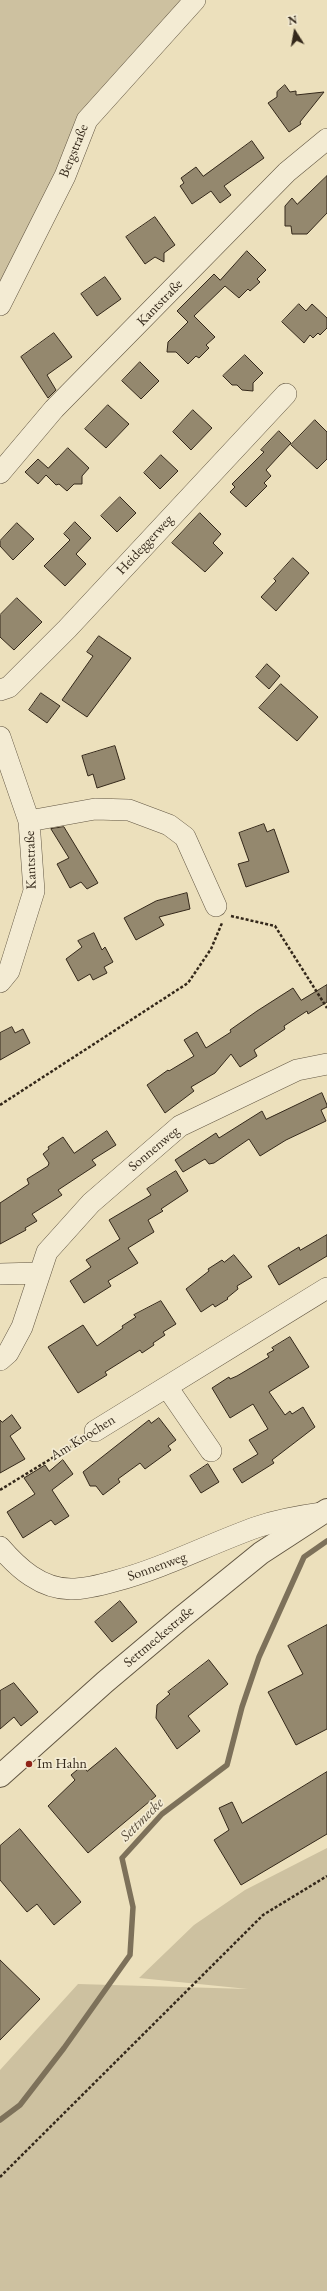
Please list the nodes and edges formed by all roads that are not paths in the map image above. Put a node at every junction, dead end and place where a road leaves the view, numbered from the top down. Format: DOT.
graph roads {
  1 [pos="195,0"];
  2 [pos="327,140"];
  3 [pos="0,306"];
  4 [pos="286,394"];
  5 [pos="0,473"];
  6 [pos="0,690"];
  7 [pos="0,737"];
  8 [pos="29,820"];
  9 [pos="216,906"];
  10 [pos="0,982"];
  11 [pos="327,1064"];
  12 [pos="39,1273"];
  13 [pos="0,1274"];
  14 [pos="327,1288"];
  15 [pos="0,1360"];
  16 [pos="167,1387"];
  17 [pos="95,1430"];
  18 [pos="212,1451"];
  19 [pos="324,1511"];
  20 [pos="0,1547"];
  21 [pos="0,1776"];
  1 -- 3 [label="street, Bergstraße"];
  2 -- 5 [label="street, Kantstraße"];
  4 -- 6 [label="street, Heideggerweg"];
  7 -- 8 [label="street, Kantstraße"];
  8 -- 9 [label="street"];
  8 -- 10 [label="street, Kantstraße"];
  11 -- 12 [label="street, Sonnenweg"];
  12 -- 13 [label="street"];
  12 -- 15 [label="street, Sonnenweg"];
  14 -- 16 [label="street, Am Knochen"];
  16 -- 17 [label="street, Am Knochen"];
  16 -- 18 [label="street"];
  19 -- 20 [label="street, Sonnenweg"];
  19 -- 21 [label="street, Settmeckestraße"];
}
